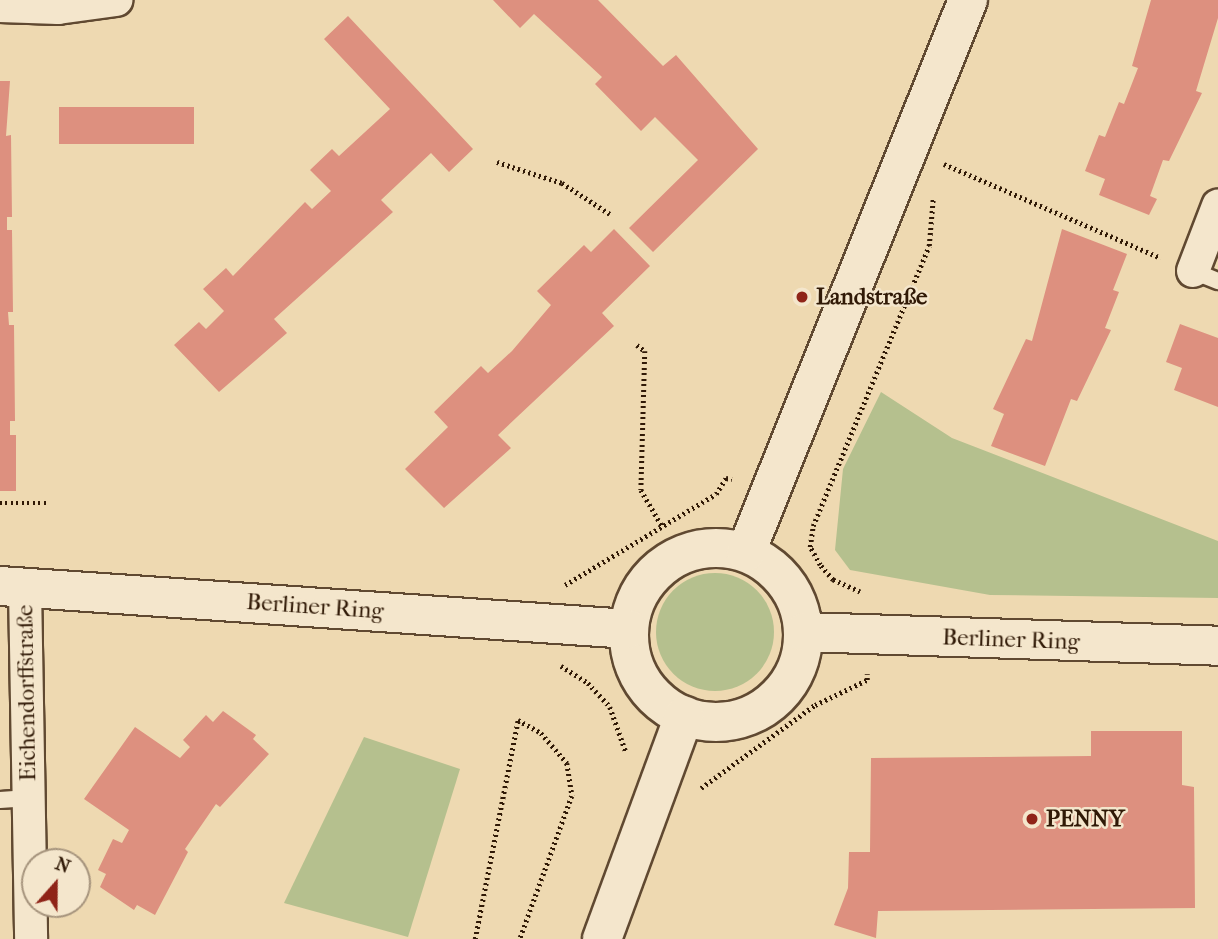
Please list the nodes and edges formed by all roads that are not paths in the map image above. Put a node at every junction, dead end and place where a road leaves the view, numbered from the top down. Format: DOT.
graph roads {
  1 [pos="116,0"];
  2 [pos="968,0"];
  3 [pos="0,6"];
  4 [pos="1218,206"];
  5 [pos="1205,276"];
  6 [pos="746,552"];
  7 [pos="13,587"];
  8 [pos="629,629"];
  9 [pos="804,632"];
  10 [pos="1218,646"];
  11 [pos="684,716"];
  12 [pos="14,799"];
  13 [pos="32,939"];
  14 [pos="602,939"];
  1 -- 3 [label="street"];
  2 -- 6 [label="main road"];
  4 -- 5 [label="street"];
  6 -- 8 [label="main road"];
  6 -- 9 [label="main road"];
  7 -- 8 [label="main road, Berliner Ring"];
  7 -- 12 [label="street, Eichendorffstraße"];
  8 -- 11 [label="main road"];
  9 -- 10 [label="main road, Berliner Ring"];
  9 -- 11 [label="main road"];
  11 -- 14 [label="main road"];
  12 -- 13 [label="street, Eichendorffstraße"];
}
